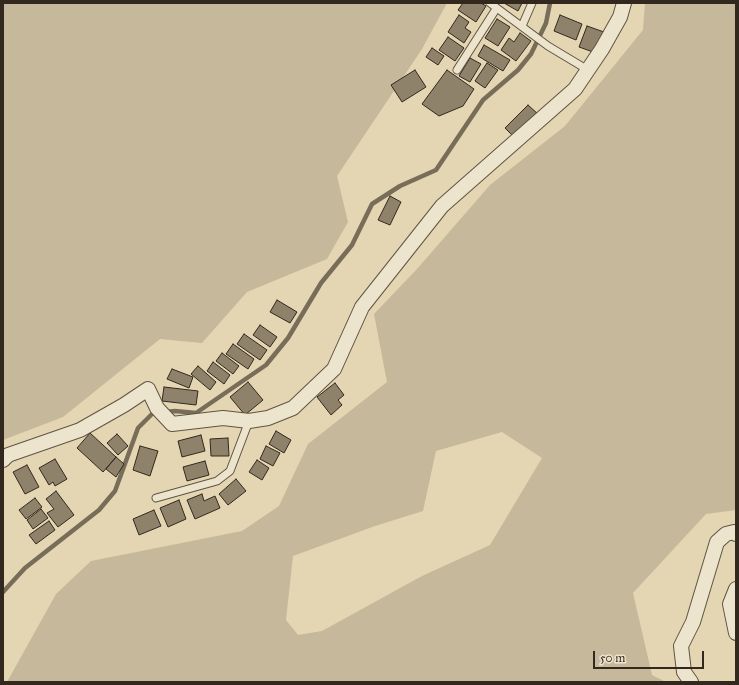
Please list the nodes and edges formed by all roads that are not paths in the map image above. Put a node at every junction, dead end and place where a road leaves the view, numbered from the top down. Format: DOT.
graph roads {
  1 [pos="490,3"];
  2 [pos="532,3"];
  3 [pos="624,3"];
  4 [pos="496,9"];
  5 [pos="522,26"];
  6 [pos="457,70"];
  7 [pos="588,70"];
  8 [pos="249,421"];
  9 [pos="3,460"];
  10 [pos="156,498"];
  11 [pos="736,534"];
  12 [pos="736,589"];
  13 [pos="736,633"];
  14 [pos="691,682"];
  1 -- 4 [label="lane"];
  2 -- 5 [label="lane"];
  3 -- 7 [label="street"];
  4 -- 5 [label="lane"];
  4 -- 6 [label="lane"];
  5 -- 7 [label="lane"];
  7 -- 8 [label="street"];
  8 -- 9 [label="street"];
  8 -- 10 [label="lane"];
  11 -- 14 [label="street"];
  12 -- 13 [label="street"];
}
